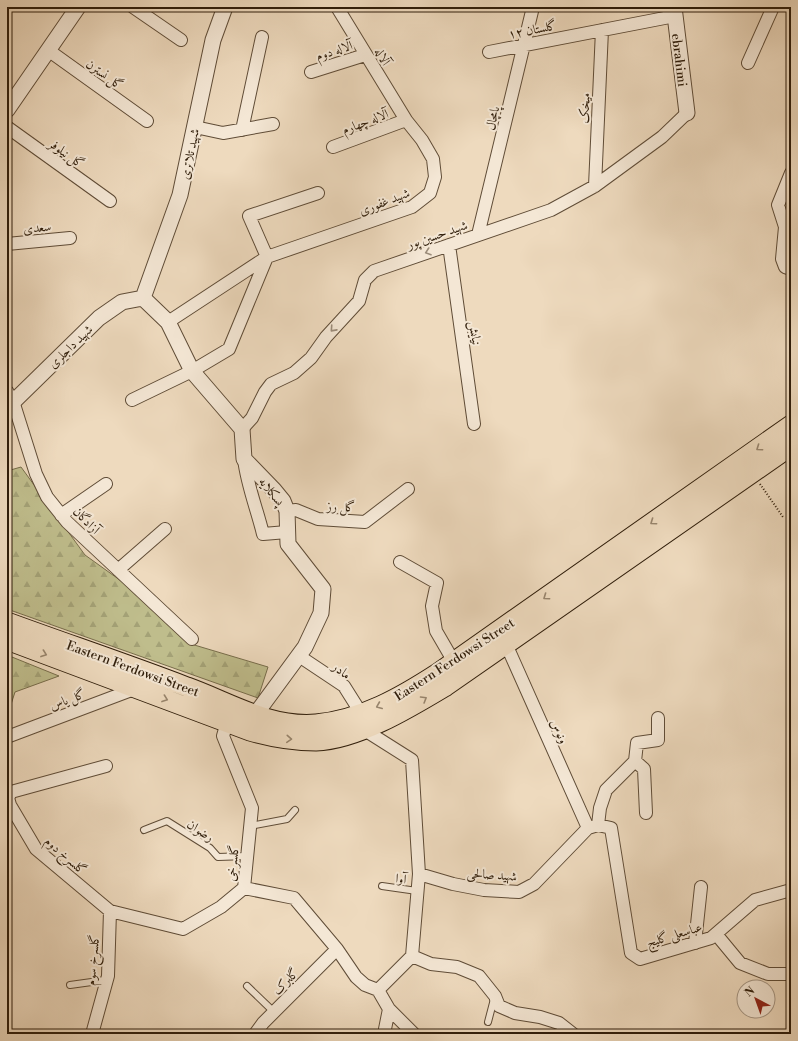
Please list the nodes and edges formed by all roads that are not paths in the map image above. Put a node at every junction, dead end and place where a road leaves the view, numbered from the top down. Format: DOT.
graph roads {
  1 [pos="78,7"];
  2 [pos="133,7"];
  3 [pos="224,7"];
  4 [pos="337,7"];
  5 [pos="533,7"];
  6 [pos="773,7"];
  7 [pos="674,11"];
  8 [pos="602,30"];
  9 [pos="262,37"];
  10 [pos="181,40"];
  11 [pos="524,45"];
  12 [pos="48,50"];
  13 [pos="489,52"];
  14 [pos="365,55"];
  15 [pos="748,63"];
  16 [pos="311,72"];
  17 [pos="7,110"];
  18 [pos="687,113"];
  19 [pos="406,120"];
  20 [pos="147,121"];
  21 [pos="272,124"];
  22 [pos="7,127"];
  23 [pos="195,127"];
  24 [pos="242,130"];
  25 [pos="333,147"];
  26 [pos="791,173"];
  27 [pos="594,186"];
  28 [pos="318,193"];
  29 [pos="110,201"];
  30 [pos="478,235"];
  31 [pos="70,238"];
  32 [pos="7,244"];
  33 [pos="449,245"];
  34 [pos="267,257"];
  35 [pos="791,269"];
  36 [pos="143,298"];
  37 [pos="168,322"];
  38 [pos="192,370"];
  39 [pos="9,400"];
  40 [pos="132,400"];
  41 [pos="474,424"];
  42 [pos="791,425"];
  43 [pos="242,429"];
  44 [pos="791,446"];
  45 [pos="244,459"];
  46 [pos="106,484"];
  47 [pos="408,490"];
  48 [pos="287,511"];
  49 [pos="61,515"];
  50 [pos="165,529"];
  51 [pos="287,532"];
  52 [pos="400,562"];
  53 [pos="118,570"];
  54 [pos="7,622"];
  55 [pos="192,639"];
  56 [pos="7,640"];
  57 [pos="506,644"];
  58 [pos="298,656"];
  59 [pos="454,662"];
  60 [pos="137,688"];
  61 [pos="255,715"];
  62 [pos="658,718"];
  63 [pos="362,721"];
  64 [pos="227,722"];
  65 [pos="7,737"];
  66 [pos="634,761"];
  67 [pos="106,766"];
  68 [pos="295,810"];
  69 [pos="646,813"];
  70 [pos="250,826"];
  71 [pos="593,827"];
  72 [pos="144,830"];
  73 [pos="247,856"];
  74 [pos="419,874"];
  75 [pos="382,886"];
  76 [pos="244,888"];
  77 [pos="701,888"];
  78 [pos="791,890"];
  79 [pos="417,891"];
  80 [pos="110,910"];
  81 [pos="716,934"];
  82 [pos="695,943"];
  83 [pos="337,949"];
  84 [pos="412,956"];
  85 [pos="791,974"];
  86 [pos="106,980"];
  87 [pos="70,985"];
  88 [pos="248,986"];
  89 [pos="378,990"];
  90 [pos="495,996"];
  91 [pos="389,1009"];
  92 [pos="274,1012"];
  93 [pos="488,1022"];
  94 [pos="92,1034"];
  95 [pos="254,1034"];
  96 [pos="384,1034"];
  97 [pos="414,1034"];
  98 [pos="573,1034"];
  1 -- 12 [label="street"];
  2 -- 10 [label="street"];
  3 -- 23 [label="street, شهید تلاتری"];
  4 -- 14 [label="street, آلاله"];
  5 -- 11 [label="street, پامچال"];
  6 -- 15 [label="street"];
  7 -- 8 [label="street, گلستان ۱۲"];
  7 -- 18 [label="street, ebrahimi"];
  8 -- 11 [label="street, گلستان ۱۲"];
  8 -- 27 [label="street, میخک"];
  9 -- 24 [label="street"];
  11 -- 13 [label="street, گلستان ۱۲"];
  11 -- 30 [label="street, پامچال"];
  12 -- 17 [label="street"];
  12 -- 20 [label="street, گل نسترن"];
  14 -- 16 [label="street, آلاله دوم"];
  14 -- 19 [label="street, آلاله"];
  18 -- 27 [label="street, شهید حسین پور"];
  19 -- 25 [label="street, آلاله چهارم"];
  19 -- 34 [label="street, شهید غفوری"];
  21 -- 24 [label="street"];
  22 -- 29 [label="street, گل نیلوفر"];
  23 -- 24 [label="street"];
  23 -- 36 [label="street, شهید تلاتری"];
  26 -- 35 [label="street"];
  27 -- 30 [label="street, شهید حسین پور"];
  28 -- 34 [label="street"];
  30 -- 33 [label="street, شهید حسین پور"];
  31 -- 32 [label="street, سعدی"];
  33 -- 41 [label="street, نیایش"];
  33 -- 43 [label="street, شهید حسین پور, one-way"];
  34 -- 37 [label="street, شهید غفوری"];
  34 -- 38 [label="street"];
  36 -- 37 [label="street"];
  36 -- 39 [label="street, شهید داجلری"];
  37 -- 38 [label="street"];
  38 -- 40 [label="street"];
  38 -- 43 [label="street"];
  39 -- 49 [label="street, آزادگان"];
  42 -- 59 [label="main road, Eastern Ferdowsi Street, one-way"];
  43 -- 45 [label="street"];
  44 -- 57 [label="main road, Eastern Ferdowsi Street"];
  45 -- 48 [label="street, پسکلایه"];
  45 -- 51 [label="street"];
  46 -- 49 [label="street"];
  47 -- 48 [label="street, گل رز"];
  48 -- 51 [label="street, پسکلایه"];
  49 -- 53 [label="street, آزادگان"];
  50 -- 53 [label="street"];
  51 -- 58 [label="street, پسکلایه"];
  52 -- 59 [label="street"];
  53 -- 55 [label="street, آزادگان"];
  54 -- 61 [label="main road, Eastern Ferdowsi Street"];
  56 -- 60 [label="main road, Eastern Ferdowsi Street, one-way"];
  63 -- 57 [label="main road, Eastern Ferdowsi Street, one-way"];
  57 -- 71 [label="street, ونوس"];
  58 -- 61 [label="street, پسکلایه"];
  58 -- 63 [label="street, مادر"];
  59 -- 63 [label="main road, Eastern Ferdowsi Street, one-way"];
  60 -- 64 [label="main road, Eastern Ferdowsi Street, one-way"];
  60 -- 65 [label="street, گل یاس"];
  61 -- 63 [label="main road, Eastern Ferdowsi Street"];
  62 -- 66 [label="street"];
  64 -- 63 [label="main road, Eastern Ferdowsi Street, one-way"];
  63 -- 74 [label="street"];
  64 -- 70 [label="street, گلسرخی"];
  66 -- 69 [label="street"];
  66 -- 71 [label="street"];
  67 -- 80 [label="street, گلسرخ دوم"];
  68 -- 70 [label="lane"];
  70 -- 73 [label="street, گلسرخی"];
  71 -- 74 [label="street, شهید صالحی"];
  71 -- 82 [label="street, عباسعلی گلیج"];
  72 -- 73 [label="lane, رضوان"];
  73 -- 76 [label="street, گلسرخی"];
  74 -- 79 [label="street"];
  75 -- 79 [label="lane, آوا"];
  76 -- 80 [label="street, گلسرخی"];
  76 -- 83 [label="street"];
  77 -- 82 [label="street"];
  78 -- 81 [label="street, عباسعلی گلیج"];
  79 -- 84 [label="street"];
  80 -- 86 [label="street, گلسرخ سوم"];
  81 -- 82 [label="street, عباسعلی گلیج"];
  81 -- 85 [label="street"];
  83 -- 89 [label="street"];
  83 -- 92 [label="street, گلبرک"];
  84 -- 89 [label="street"];
  84 -- 90 [label="street"];
  86 -- 87 [label="lane"];
  86 -- 94 [label="street, گلسرخ سوم"];
  88 -- 92 [label="lane"];
  89 -- 91 [label="street"];
  90 -- 93 [label="lane"];
  90 -- 98 [label="street"];
  91 -- 96 [label="street"];
  91 -- 97 [label="street"];
  92 -- 95 [label="street, گلبرک"];
}
